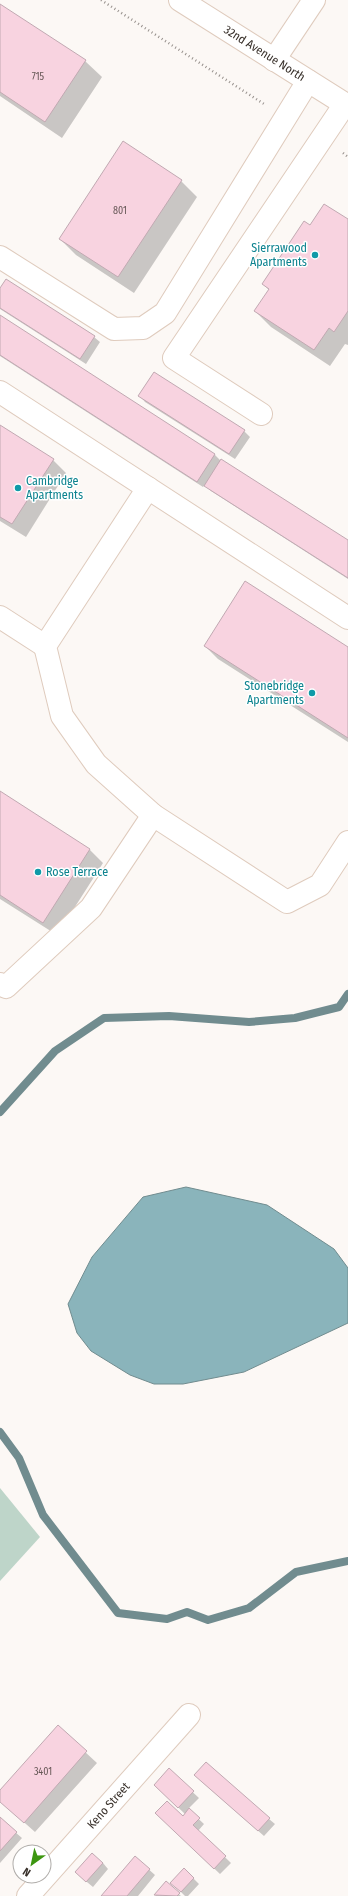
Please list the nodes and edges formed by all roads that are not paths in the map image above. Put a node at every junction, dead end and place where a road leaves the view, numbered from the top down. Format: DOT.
graph roads {
  1 [pos="180,0"];
  2 [pos="314,0"];
  3 [pos="274,60"];
  4 [pos="308,81"];
  5 [pos="346,105"];
  6 [pos="0,257"];
  7 [pos="0,392"];
  8 [pos="261,414"];
  9 [pos="148,488"];
  10 [pos="0,617"];
  11 [pos="348,618"];
  12 [pos="45,646"];
  13 [pos="153,815"];
  14 [pos="348,842"];
  15 [pos="0,984"];
  16 [pos="189,1715"];
  17 [pos="28,1896"];
  1 -- 3 [label="street, 32nd Avenue North"];
  2 -- 3 [label="street"];
  3 -- 4 [label="street, 32nd Avenue North"];
  4 -- 5 [label="street, 32nd Avenue North"];
  4 -- 6 [label="street"];
  5 -- 8 [label="street"];
  7 -- 9 [label="street"];
  9 -- 11 [label="street"];
  9 -- 12 [label="street"];
  10 -- 12 [label="street"];
  12 -- 13 [label="street"];
  13 -- 14 [label="street"];
  13 -- 15 [label="street"];
  16 -- 17 [label="street, Keno Street"];
}
